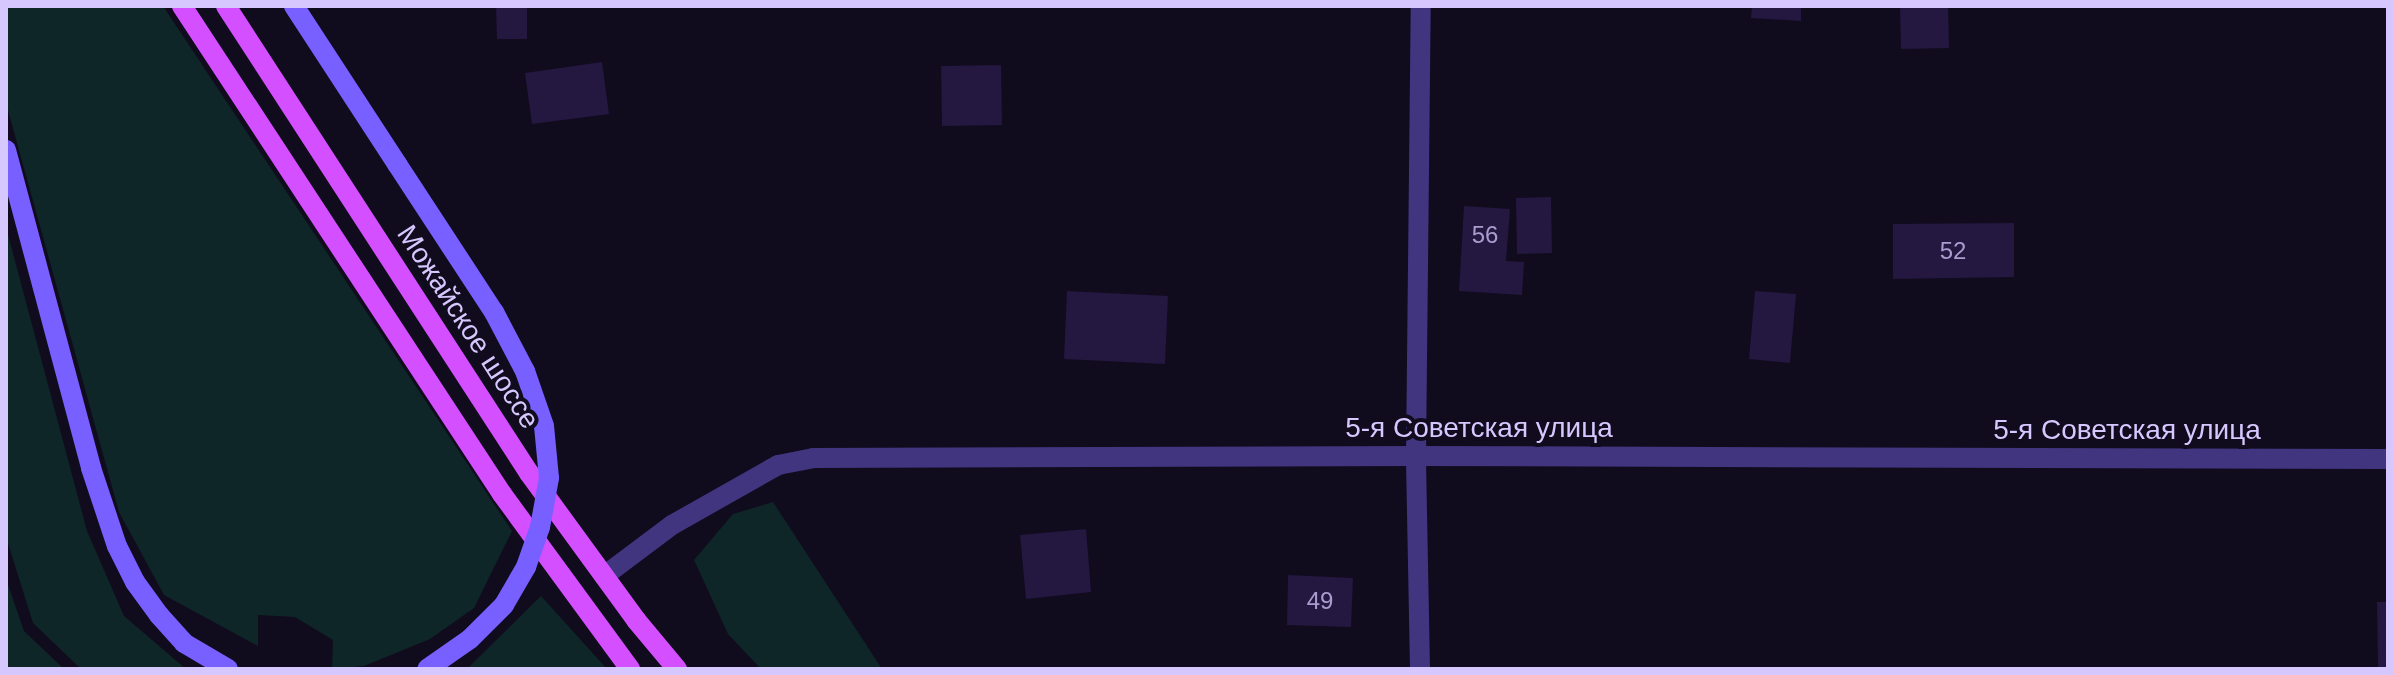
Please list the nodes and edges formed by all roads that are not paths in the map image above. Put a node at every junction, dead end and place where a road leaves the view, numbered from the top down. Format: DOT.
graph roads {
  1 [pos="182,6"];
  2 [pos="226,6"];
  3 [pos="294,6"];
  4 [pos="1421,6"];
  5 [pos="6,150"];
  6 [pos="1416,456"];
  7 [pos="2388,459"];
  8 [pos="604,576"];
  9 [pos="228,669"];
  10 [pos="427,669"];
  11 [pos="630,669"];
  12 [pos="677,669"];
  13 [pos="1420,669"];
  1 -- 11 [label="main road"];
  2 -- 8 [label="main road, Можайское шоссе"];
  3 -- 10 [label="main road, bridge"];
  4 -- 6 [label="street"];
  5 -- 9 [label="main road"];
  6 -- 7 [label="street, 5-я Советская улица"];
  6 -- 8 [label="street, 5-я Советская улица"];
  6 -- 13 [label="street"];
  8 -- 12 [label="main road, Можайское шоссе"];
}
